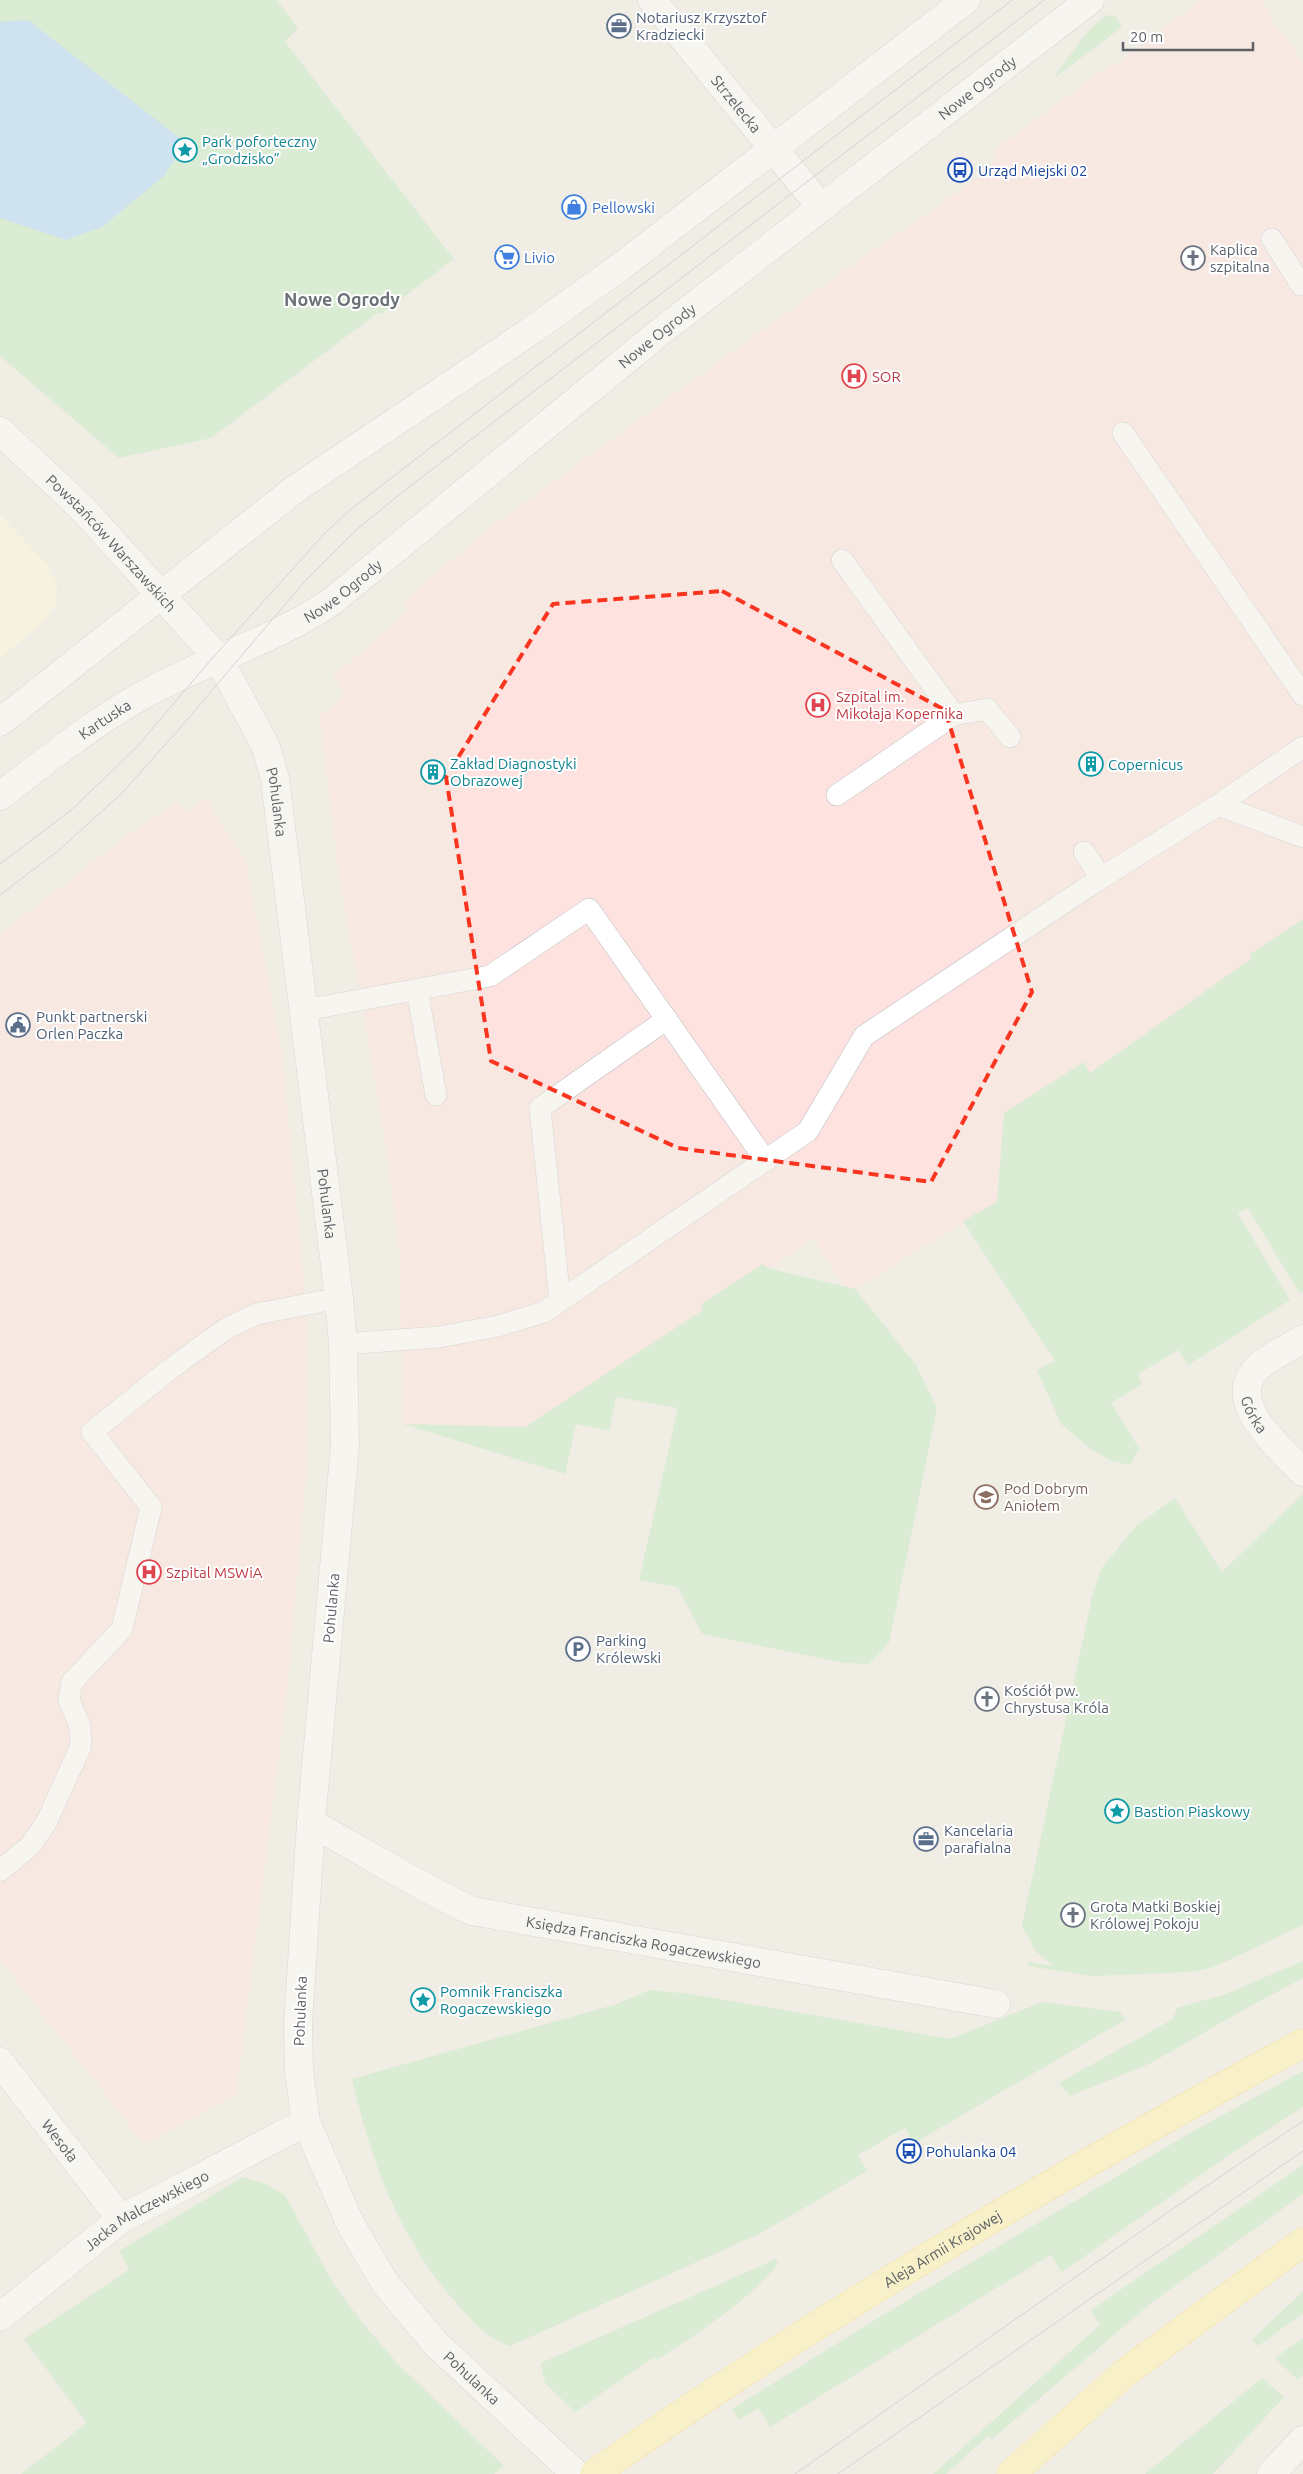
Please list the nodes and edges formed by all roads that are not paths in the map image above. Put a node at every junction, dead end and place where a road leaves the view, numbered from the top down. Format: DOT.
graph roads {
  1 [pos="652,0"];
  2 [pos="966,0"];
  3 [pos="1090,0"];
  4 [pos="773,148"];
  5 [pos="821,207"];
  6 [pos="1272,240"];
  7 [pos="1301,285"];
  8 [pos="0,431"];
  9 [pos="1123,433"];
  10 [pos="842,560"];
  11 [pos="161,594"];
  12 [pos="219,659"];
  13 [pos="1303,695"];
  14 [pos="954,715"];
  15 [pos="0,722"];
  16 [pos="1010,737"];
  17 [pos="1303,747"];
  18 [pos="837,794"];
  19 [pos="0,796"];
  20 [pos="1218,805"];
  21 [pos="1303,837"];
  22 [pos="1084,852"];
  23 [pos="1101,878"];
  24 [pos="417,990"];
  25 [pos="305,1010"];
  26 [pos="667,1019"];
  27 [pos="436,1095"];
  28 [pos="766,1161"];
  29 [pos="339,1298"];
  30 [pos="560,1301"];
  31 [pos="1303,1339"];
  32 [pos="343,1344"];
  33 [pos="1303,1472"];
  34 [pos="312,1823"];
  35 [pos="0,1871"];
  36 [pos="996,2004"];
  37 [pos="1303,2043"];
  38 [pos="0,2062"];
  39 [pos="306,2122"];
  40 [pos="121,2219"];
  41 [pos="1303,2242"];
  42 [pos="0,2317"];
  43 [pos="1303,2440"];
  44 [pos="576,2474"];
  45 [pos="594,2474"];
  46 [pos="1011,2474"];
  47 [pos="1271,2474"];
  1 -- 4 [label="street, Strzelecka"];
  2 -- 4 [label="street"];
  3 -- 5 [label="street, Nowe Ogrody"];
  4 -- 5 [label="street, Strzelecka"];
  4 -- 11 [label="street"];
  5 -- 12 [label="street, Nowe Ogrody"];
  6 -- 7 [label="lane"];
  8 -- 11 [label="street, Powstańców Warszawskich"];
  9 -- 13 [label="lane"];
  10 -- 14 [label="lane"];
  11 -- 12 [label="street, Powstańców Warszawskich"];
  11 -- 15 [label="street"];
  12 -- 19 [label="street, Kartuska"];
  12 -- 25 [label="street, Pohulanka"];
  14 -- 16 [label="lane"];
  14 -- 18 [label="lane"];
  17 -- 20 [label="lane"];
  20 -- 21 [label="lane"];
  20 -- 23 [label="lane"];
  22 -- 23 [label="lane"];
  23 -- 28 [label="lane"];
  24 -- 25 [label="lane"];
  24 -- 26 [label="lane"];
  24 -- 27 [label="lane"];
  25 -- 29 [label="street, Pohulanka"];
  26 -- 28 [label="lane"];
  26 -- 30 [label="lane"];
  28 -- 30 [label="lane"];
  29 -- 32 [label="street, Pohulanka"];
  29 -- 35 [label="lane"];
  30 -- 32 [label="lane"];
  31 -- 33 [label="street, Górka"];
  32 -- 34 [label="street, Pohulanka"];
  34 -- 36 [label="street, Księdza Franciszka Rogaczewskiego"];
  34 -- 39 [label="street, Pohulanka"];
  37 -- 45 [label="main road, Aleja Armii Krajowej"];
  38 -- 40 [label="street, Wesoła"];
  39 -- 40 [label="street, Jacka Malczewskiego"];
  39 -- 44 [label="street, Pohulanka"];
  40 -- 42 [label="street, Jacka Malczewskiego"];
  41 -- 46 [label="main road"];
  43 -- 47 [label="street"];
}
